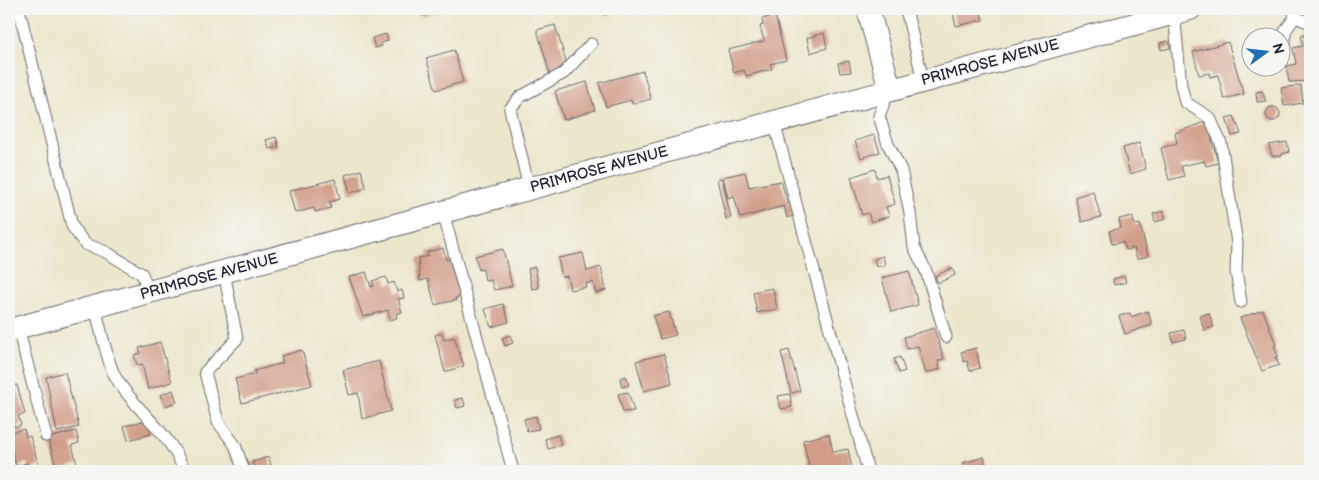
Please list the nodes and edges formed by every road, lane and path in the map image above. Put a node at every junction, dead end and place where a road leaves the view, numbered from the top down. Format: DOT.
graph roads {
  1 [pos="19,9"];
  2 [pos="868,9"];
  3 [pos="906,9"];
  4 [pos="1182,11"];
  5 [pos="1294,13"];
  6 [pos="1310,23"];
  7 [pos="1286,28"];
  8 [pos="591,44"];
  9 [pos="923,80"];
  10 [pos="890,89"];
  11 [pos="774,122"];
  12 [pos="529,188"];
  13 [pos="443,212"];
  14 [pos="224,272"];
  15 [pos="148,292"];
  16 [pos="1241,302"];
  17 [pos="95,307"];
  18 [pos="13,329"];
  19 [pos="946,338"];
  20 [pos="46,436"];
  21 [pos="184,471"];
  22 [pos="244,471"];
  23 [pos="513,471"];
  24 [pos="868,471"];
  1 -- 15 [label="lane"];
  2 -- 10 [label="street"];
  3 -- 9 [label="lane"];
  4 -- 9 [label="street, PRIMROSE AVENUE"];
  4 -- 16 [label="lane"];
  5 -- 6 [label="lane"];
  5 -- 7 [label="lane"];
  8 -- 12 [label="lane"];
  9 -- 10 [label="street, PRIMROSE AVENUE"];
  10 -- 11 [label="street, PRIMROSE AVENUE"];
  10 -- 19 [label="lane"];
  11 -- 12 [label="street, PRIMROSE AVENUE"];
  11 -- 24 [label="lane"];
  12 -- 13 [label="street, PRIMROSE AVENUE"];
  13 -- 14 [label="street, PRIMROSE AVENUE"];
  13 -- 23 [label="lane"];
  14 -- 15 [label="street, PRIMROSE AVENUE"];
  14 -- 22 [label="lane"];
  15 -- 17 [label="street, PRIMROSE AVENUE"];
  17 -- 18 [label="street, PRIMROSE AVENUE"];
  17 -- 21 [label="lane"];
  18 -- 20 [label="lane"];
}
